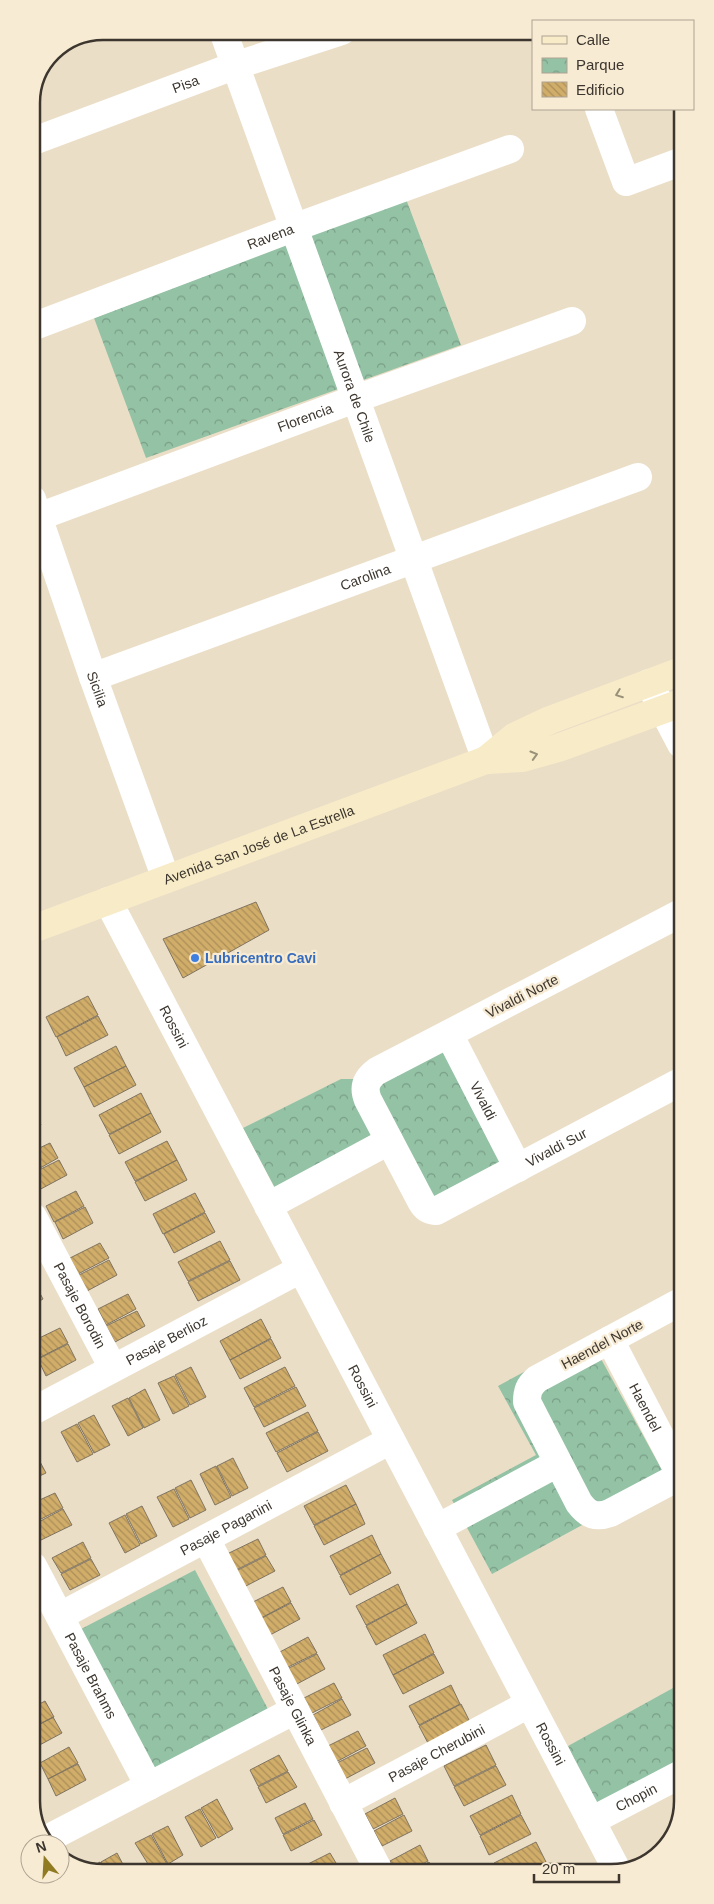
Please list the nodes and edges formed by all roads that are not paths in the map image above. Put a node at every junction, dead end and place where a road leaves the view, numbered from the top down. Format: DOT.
graph roads {
  1 [pos="226,40"];
  2 [pos="314,40"];
  3 [pos="234,66"];
  4 [pos="600,110"];
  5 [pos="40,139"];
  6 [pos="510,149"];
  7 [pos="674,164"];
  8 [pos="293,228"];
  9 [pos="572,321"];
  10 [pos="40,324"];
  11 [pos="355,399"];
  12 [pos="638,477"];
  13 [pos="40,506"];
  14 [pos="40,523"];
  15 [pos="414,559"];
  16 [pos="674,674"];
  17 [pos="93,677"];
  18 [pos="649,683"];
  19 [pos="672,706"];
  20 [pos="486,760"];
  21 [pos="166,879"];
  22 [pos="108,901"];
  23 [pos="674,917"];
  24 [pos="40,926"];
  25 [pos="449,1034"];
  26 [pos="674,1085"];
  27 [pos="389,1140"];
  28 [pos="518,1168"];
  29 [pos="268,1206"];
  30 [pos="40,1230"];
  31 [pos="301,1269"];
  32 [pos="674,1305"];
  33 [pos="610,1340"];
  34 [pos="113,1368"];
  35 [pos="40,1407"];
  36 [pos="391,1440"];
  37 [pos="674,1462"];
  38 [pos="558,1463"];
  39 [pos="674,1479"];
  40 [pos="437,1528"];
  41 [pos="206,1539"];
  42 [pos="40,1579"];
  43 [pos="60,1616"];
  44 [pos="529,1704"];
  45 [pos="295,1710"];
  46 [pos="674,1778"];
  47 [pos="149,1786"];
  48 [pos="343,1803"];
  49 [pos="591,1821"];
  50 [pos="57,1834"];
  51 [pos="376,1864"];
  52 [pos="614,1864"];
  1 -- 3 [label="street, Aurora de Chile"];
  2 -- 3 [label="street, Pisa"];
  3 -- 5 [label="street, Pisa"];
  3 -- 8 [label="street, Aurora de Chile"];
  4 -- 7 [label="street"];
  6 -- 8 [label="street, Ravena"];
  8 -- 10 [label="street, Ravena"];
  8 -- 11 [label="street, Aurora de Chile"];
  9 -- 11 [label="street, Florencia"];
  11 -- 13 [label="street, Florencia"];
  11 -- 15 [label="street, Aurora de Chile"];
  12 -- 15 [label="street, Carolina"];
  14 -- 17 [label="street, Sicilia"];
  15 -- 17 [label="street, Carolina"];
  15 -- 20 [label="street, Aurora de Chile"];
  16 -- 18 [label="main road, Avenida San José de La Estrella"];
  17 -- 21 [label="street, Sicilia"];
  18 -- 19 [label="street"];
  18 -- 20 [label="main road, Avenida San José de La Estrella, one-way"];
  20 -- 19 [label="main road, Avenida San José de La Estrella, one-way"];
  20 -- 21 [label="main road, Avenida San José de La Estrella"];
  21 -- 22 [label="main road, Avenida San José de La Estrella"];
  22 -- 24 [label="main road, Avenida San José de La Estrella"];
  22 -- 29 [label="street, Rossini"];
  23 -- 25 [label="street, Vivaldi Norte"];
  25 -- 27 [label="street, Vivaldi Norte"];
  25 -- 28 [label="street, Vivaldi"];
  26 -- 28 [label="street, Vivaldi Sur"];
  27 -- 28 [label="street, Vivaldi Sur"];
  27 -- 29 [label="street"];
  29 -- 31 [label="street, Rossini"];
  30 -- 34 [label="street, Pasaje Borodin"];
  31 -- 34 [label="street, Pasaje Berlioz"];
  31 -- 36 [label="street, Rossini"];
  32 -- 33 [label="street, Haendel Norte"];
  33 -- 37 [label="street, Haendel"];
  33 -- 38 [label="street, Haendel Norte"];
  34 -- 35 [label="street, Pasaje Berlioz"];
  36 -- 40 [label="street, Rossini"];
  36 -- 41 [label="street, Pasaje Paganini"];
  38 -- 39 [label="street"];
  38 -- 40 [label="street"];
  40 -- 44 [label="street, Rossini"];
  41 -- 43 [label="street, Pasaje Paganini"];
  41 -- 45 [label="street, Pasaje Glinka"];
  42 -- 43 [label="street, Pasaje Brahms"];
  43 -- 47 [label="street, Pasaje Brahms"];
  44 -- 48 [label="street, Pasaje Cherubini"];
  44 -- 49 [label="street, Rossini"];
  45 -- 47 [label="street"];
  45 -- 48 [label="street, Pasaje Glinka"];
  46 -- 49 [label="street, Chopin"];
  47 -- 50 [label="street"];
  48 -- 51 [label="street, Pasaje Glinka"];
  49 -- 52 [label="street, Rossini"];
}
